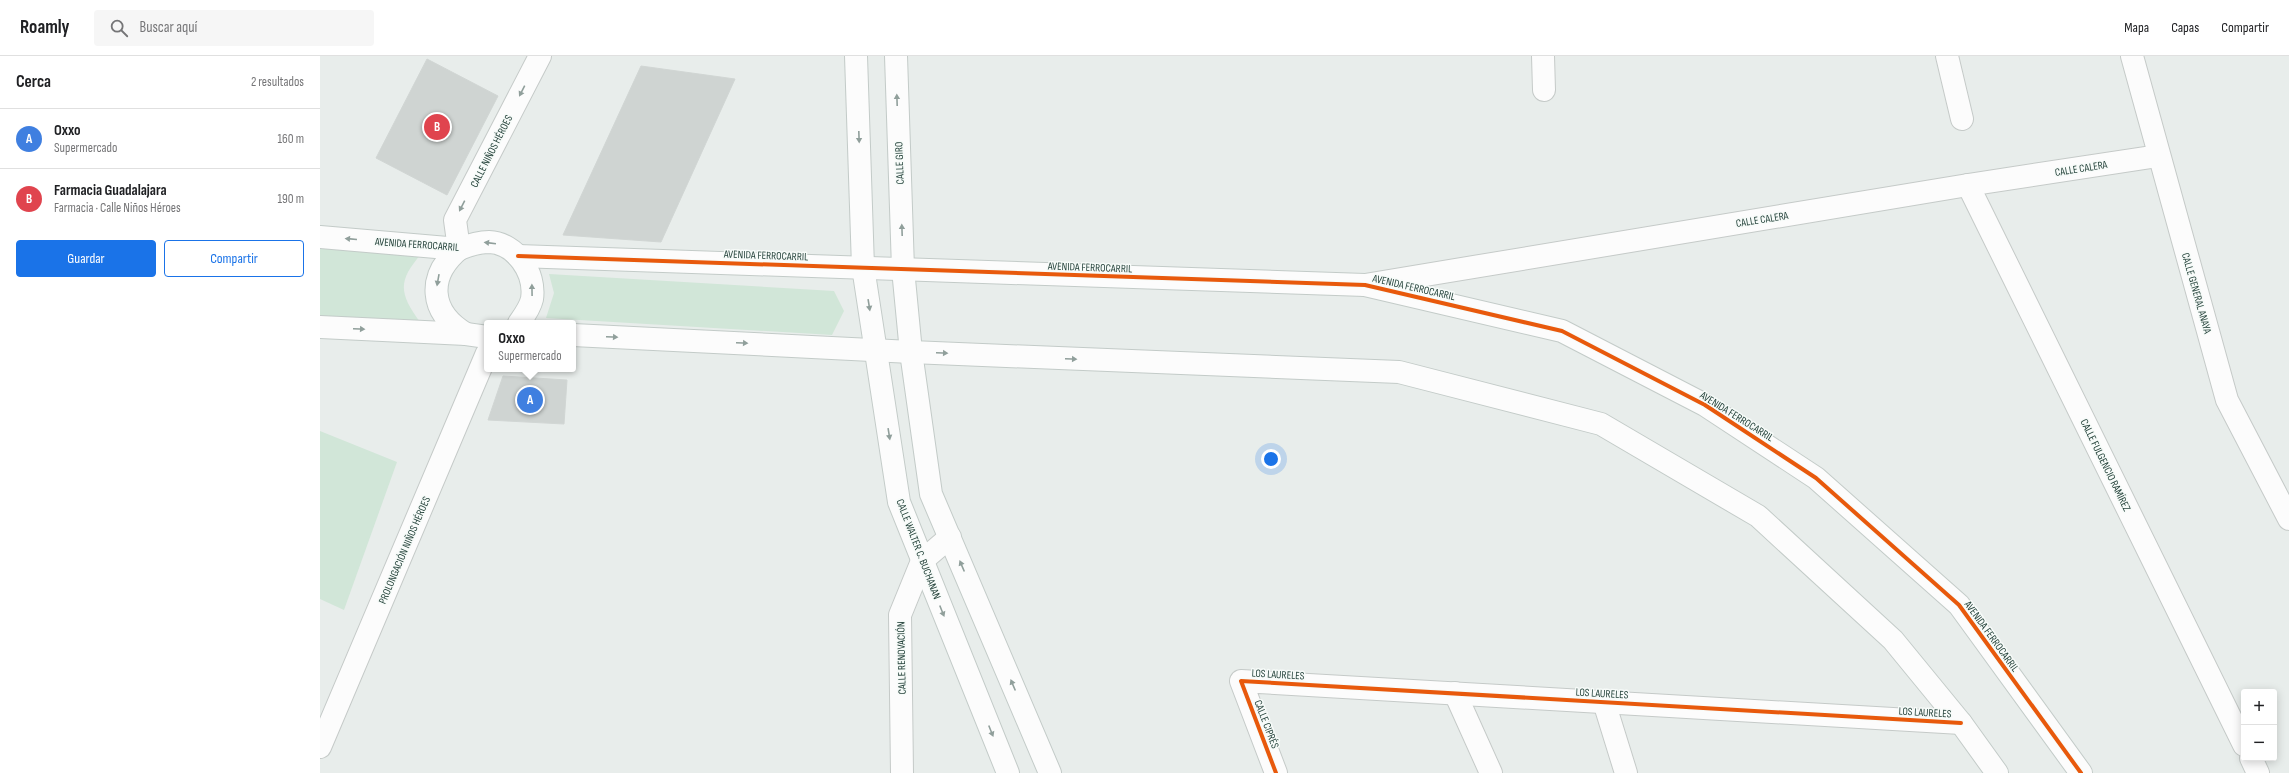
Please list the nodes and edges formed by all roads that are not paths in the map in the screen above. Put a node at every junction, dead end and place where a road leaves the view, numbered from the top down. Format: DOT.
graph roads {
  1 [pos="540,56"];
  2 [pos="856,56"];
  3 [pos="896,56"];
  4 [pos="1543,56"];
  5 [pos="1947,56"];
  6 [pos="2132,56"];
  7 [pos="1544,90"];
  8 [pos="1962,119"];
  9 [pos="2158,156"];
  10 [pos="1968,185"];
  11 [pos="320,237"];
  12 [pos="459,249"];
  13 [pos="518,256"];
  14 [pos="863,267"];
  15 [pos="903,269"];
  16 [pos="1365,285"];
  17 [pos="521,320"];
  18 [pos="320,327"];
  19 [pos="576,335"];
  20 [pos="476,336"];
  21 [pos="876,350"];
  22 [pos="911,352"];
  23 [pos="484,360"];
  24 [pos="2289,519"];
  25 [pos="950,537"];
  26 [pos="922,561"];
  27 [pos="1241,681"];
  28 [pos="1455,694"];
  29 [pos="1604,702"];
  30 [pos="1961,723"];
  31 [pos="2241,739"];
  32 [pos="320,747"];
  33 [pos="2252,761"];
  34 [pos="902,773"];
  35 [pos="1008,773"];
  36 [pos="1050,773"];
  37 [pos="1276,773"];
  38 [pos="1491,773"];
  39 [pos="1626,773"];
  40 [pos="1997,773"];
  41 [pos="2081,773"];
  42 [pos="2258,773"];
  1 -- 12 [label="street, CALLE NIÑOS HÉROES, one-way"];
  2 -- 14 [label="street, one-way"];
  15 -- 3 [label="street, CALLE GIRO, one-way"];
  4 -- 7 [label="street"];
  5 -- 8 [label="street"];
  6 -- 9 [label="street, CALLE GENERAL ANAYA"];
  9 -- 10 [label="street, CALLE CALERA"];
  9 -- 24 [label="street, CALLE GENERAL ANAYA"];
  10 -- 16 [label="street, CALLE CALERA"];
  10 -- 31 [label="street, CALLE FULGENCIO RAMÍREZ"];
  12 -- 11 [label="street, AVENIDA FERROCARRIL, one-way"];
  13 -- 12 [label="street, AVENIDA FERROCARRIL, one-way"];
  12 -- 20 [label="street, one-way"];
  13 -- 14 [label="street, AVENIDA FERROCARRIL"];
  17 -- 13 [label="street, one-way"];
  14 -- 15 [label="street, AVENIDA FERROCARRIL"];
  14 -- 21 [label="street, CALLE WALTER C. BUCHANAN, one-way"];
  15 -- 16 [label="street, AVENIDA FERROCARRIL"];
  15 -- 22 [label="street"];
  16 -- 41 [label="street, AVENIDA FERROCARRIL"];
  18 -- 20 [label="street, one-way"];
  19 -- 21 [label="street, one-way"];
  21 -- 22 [label="street"];
  21 -- 26 [label="street, CALLE WALTER C. BUCHANAN, one-way"];
  22 -- 25 [label="street"];
  22 -- 30 [label="street, one-way"];
  23 -- 32 [label="street, PROLONGACIÓN NIÑOS HÉROES"];
  25 -- 26 [label="street, CALLE RENOVACIÓN"];
  36 -- 25 [label="street, one-way"];
  26 -- 34 [label="street, CALLE RENOVACIÓN"];
  26 -- 35 [label="street, CALLE WALTER C. BUCHANAN, one-way"];
  27 -- 28 [label="street, LOS LAURELES"];
  27 -- 37 [label="street, CALLE CIPRÉS"];
  28 -- 29 [label="street, LOS LAURELES"];
  28 -- 38 [label="street"];
  29 -- 30 [label="street, LOS LAURELES"];
  29 -- 39 [label="street"];
  30 -- 40 [label="street"];
  33 -- 42 [label="street"];
}
